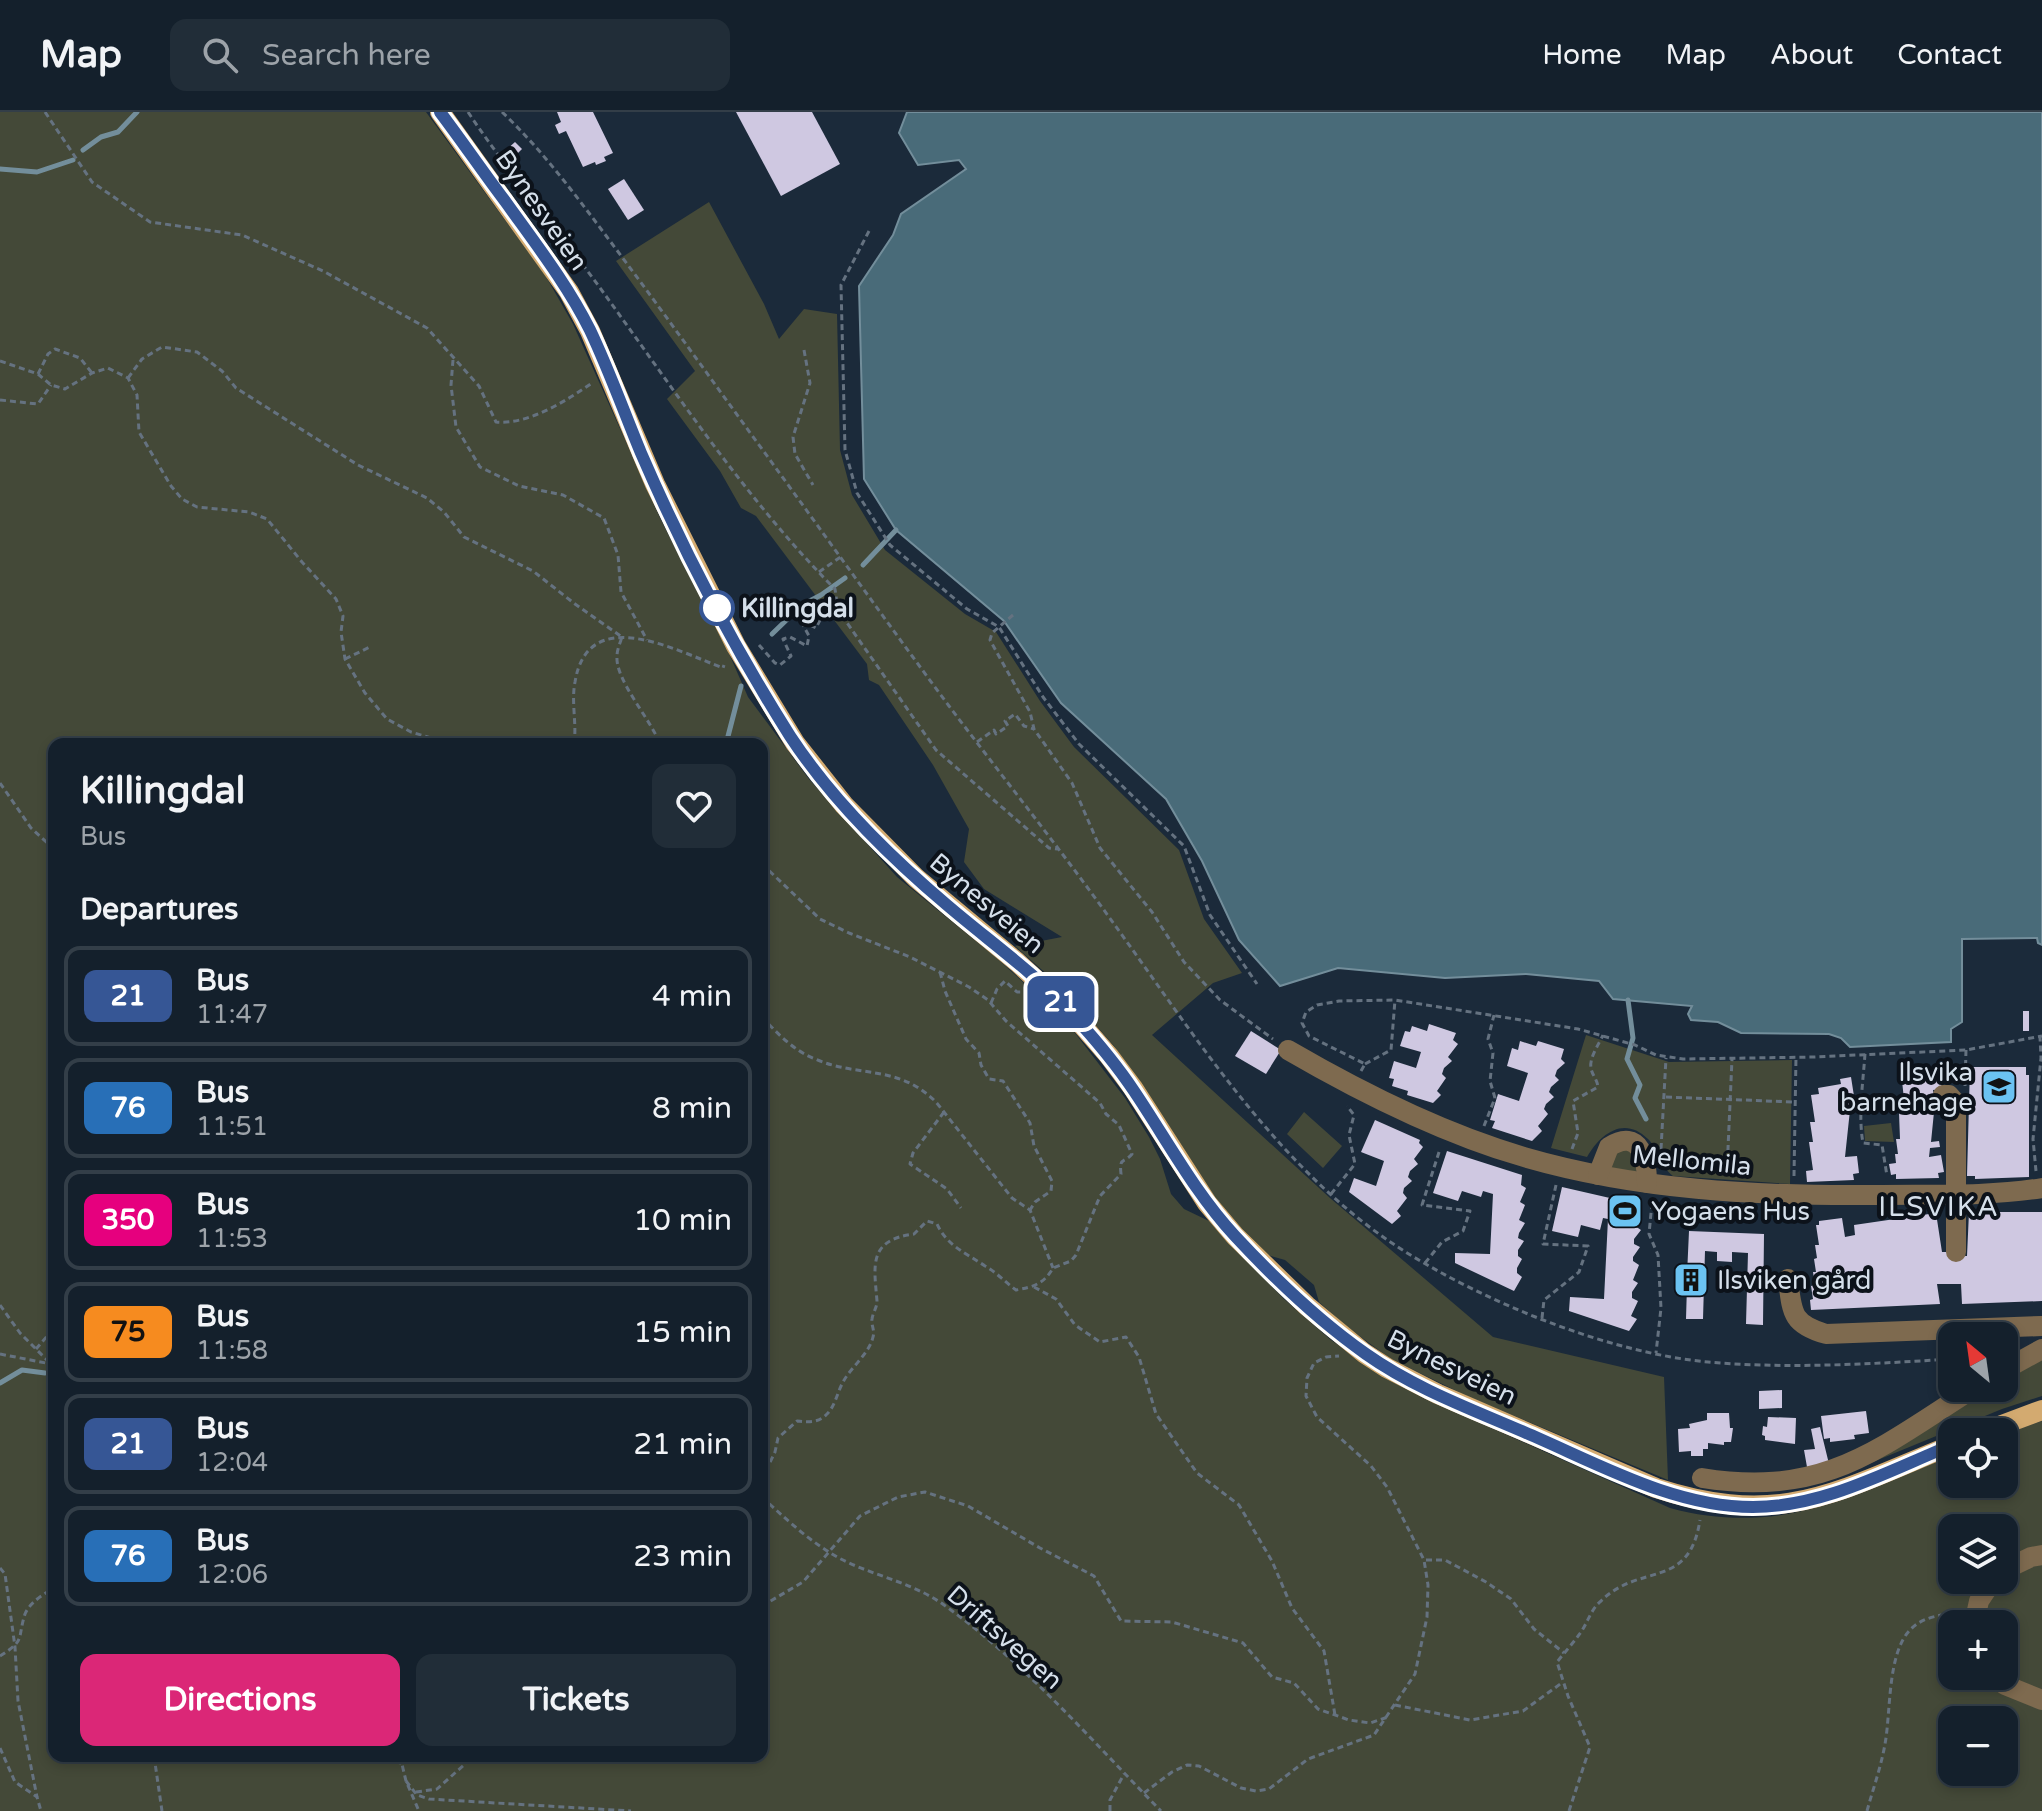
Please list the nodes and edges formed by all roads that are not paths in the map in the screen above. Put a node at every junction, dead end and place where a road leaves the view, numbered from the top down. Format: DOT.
graph roads {
  1 [pos="440,112"];
  2 [pos="1288,1050"];
  3 [pos="1943,1095"];
  4 [pos="1598,1175"];
  5 [pos="1651,1184"];
  6 [pos="2039,1184"];
  7 [pos="1955,1194"];
  8 [pos="1956,1252"];
  9 [pos="1788,1279"];
  10 [pos="2042,1326"];
  11 [pos="2018,1330"];
  12 [pos="1938,1333"];
  13 [pos="2042,1349"];
  14 [pos="2018,1362"];
  15 [pos="1952,1402"];
  16 [pos="2042,1410"];
  17 [pos="2018,1419"];
  18 [pos="1938,1451"];
  19 [pos="1702,1478"];
  20 [pos="2042,1555"];
  21 [pos="2018,1563"];
  22 [pos="2017,1690"];
  23 [pos="2042,1700"];
  1 -- 18 [label="main road, Bynesveien"];
  2 -- 4 [label="street, Mellomila"];
  3 -- 7 [label="street"];
  4 -- 5 [label="street, Mellomila"];
  4 -- 5 [label="street"];
  5 -- 7 [label="street, Mellomila"];
  6 -- 7 [label="street, Mellomila"];
  7 -- 8 [label="street"];
  9 -- 12 [label="street"];
  10 -- 11 [label="street"];
  13 -- 14 [label="street"];
  15 -- 19 [label="street"];
  16 -- 17 [label="main road"];
  20 -- 21 [label="street"];
  22 -- 23 [label="street"];
}
